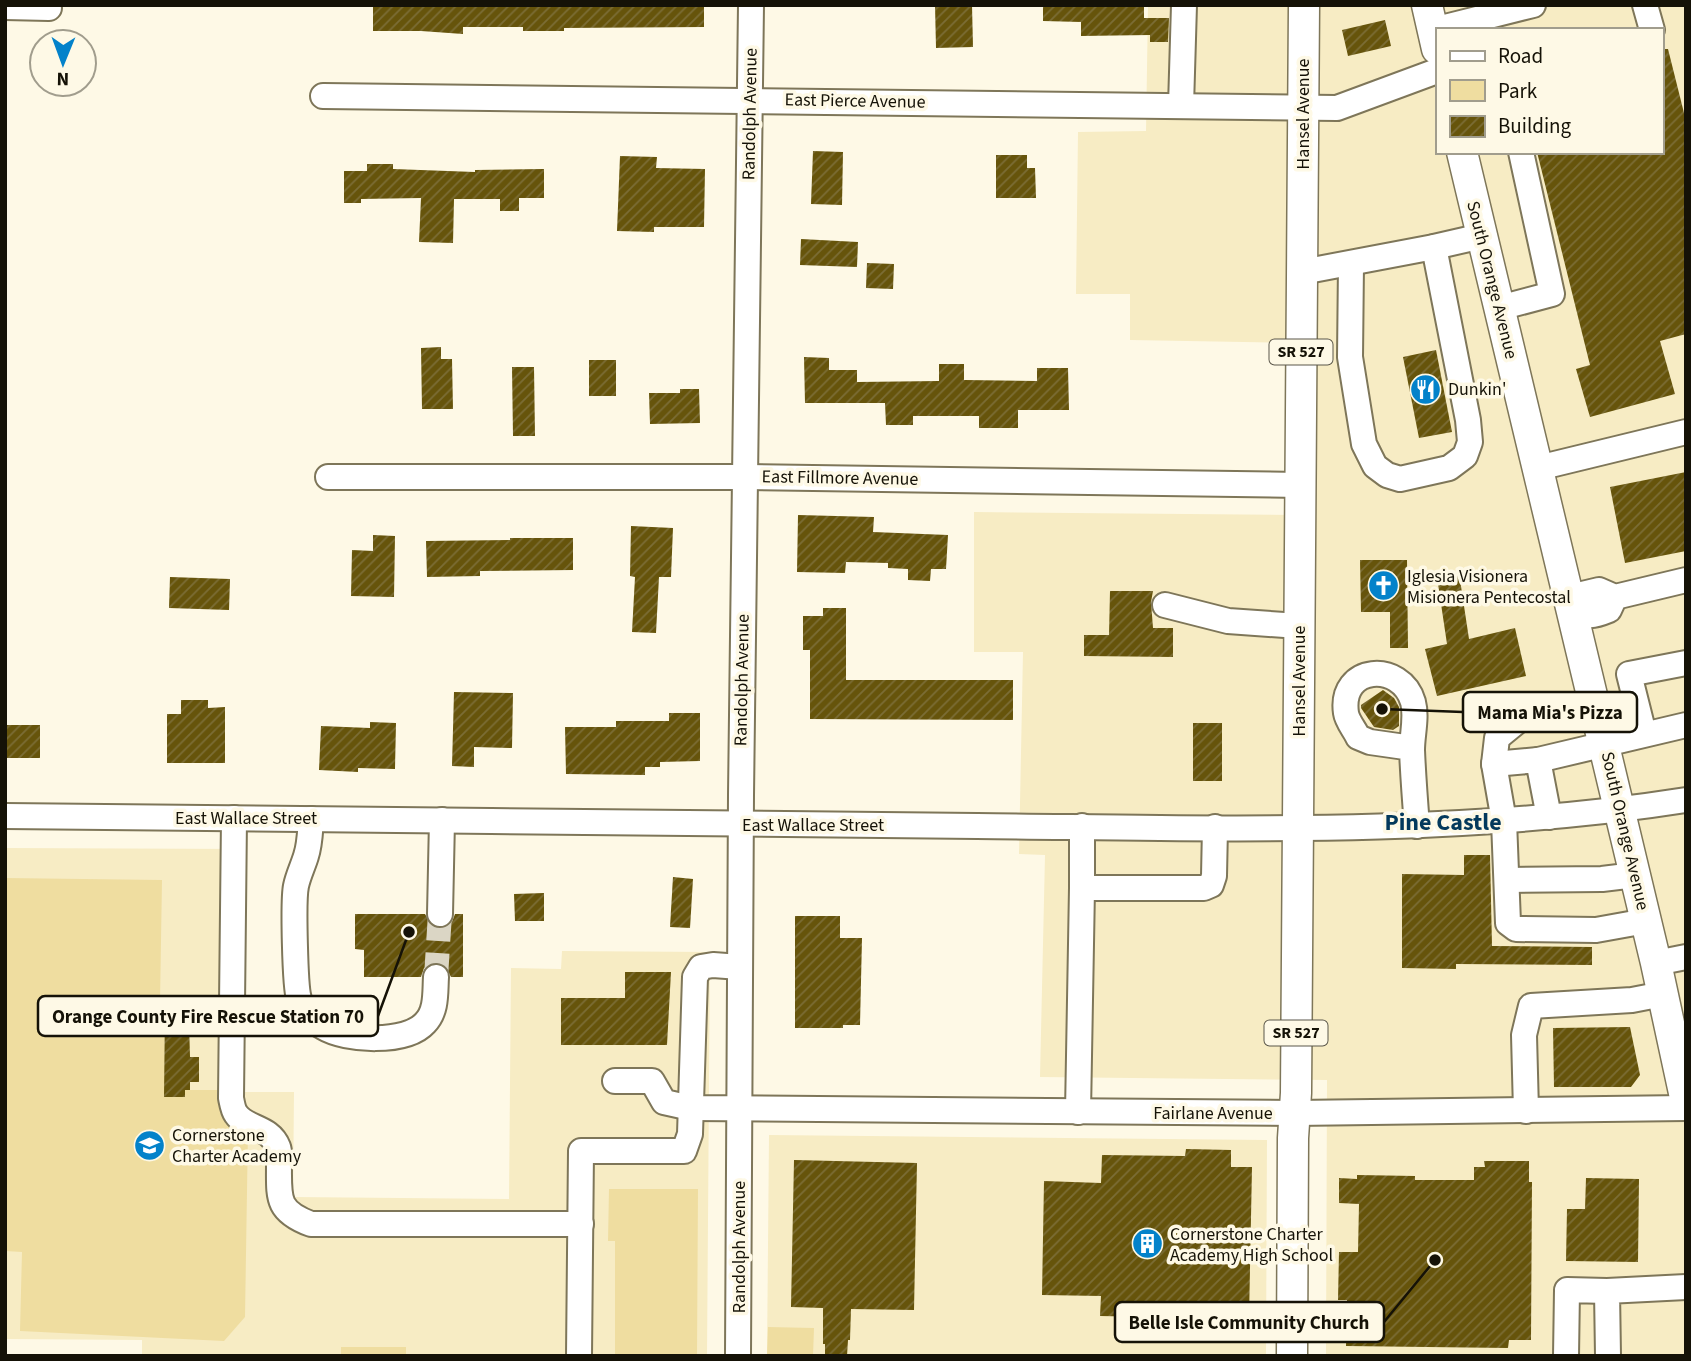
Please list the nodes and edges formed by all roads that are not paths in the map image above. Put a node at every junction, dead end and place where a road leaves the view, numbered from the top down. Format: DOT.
graph roads {
  1 [pos="751,5"];
  2 [pos="1184,5"];
  3 [pos="1304,5"];
  4 [pos="1534,5"];
  5 [pos="1645,5"];
  6 [pos="5,7"];
  7 [pos="49,8"];
  8 [pos="1432,28"];
  9 [pos="1651,28"];
  10 [pos="1436,71"];
  11 [pos="323,96"];
  12 [pos="750,100"];
  13 [pos="1181,106"];
  14 [pos="1303,108"];
  15 [pos="1462,154"];
  16 [pos="1521,154"];
  17 [pos="1482,236"];
  18 [pos="1434,247"];
  19 [pos="1351,264"];
  20 [pos="1302,272"];
  21 [pos="1499,308"];
  22 [pos="1686,432"];
  23 [pos="1538,468"];
  24 [pos="328,477"];
  25 [pos="746,477"];
  26 [pos="1300,485"];
  27 [pos="1686,580"];
  28 [pos="1166,605"];
  29 [pos="1573,609"];
  30 [pos="1299,626"];
  31 [pos="1686,663"];
  32 [pos="1595,706"];
  33 [pos="1686,725"];
  34 [pos="1644,734"];
  35 [pos="1604,744"];
  36 [pos="1412,748"];
  37 [pos="1538,760"];
  38 [pos="1494,764"];
  39 [pos="1686,800"];
  40 [pos="1620,811"];
  41 [pos="5,816"];
  42 [pos="1549,817"];
  43 [pos="234,818"];
  44 [pos="312,819"];
  45 [pos="442,820"];
  46 [pos="1504,821"];
  47 [pos="740,824"];
  48 [pos="1082,826"];
  49 [pos="1417,826"];
  50 [pos="1215,827"];
  51 [pos="1298,828"];
  52 [pos="1635,875"];
  53 [pos="1507,880"];
  54 [pos="1082,888"];
  55 [pos="440,914"];
  56 [pos="1647,921"];
  57 [pos="1686,957"];
  58 [pos="1656,963"];
  59 [pos="740,967"];
  60 [pos="436,977"];
  61 [pos="1663,994"];
  62 [pos="615,1081"];
  63 [pos="1686,1102"];
  64 [pos="691,1108"];
  65 [pos="1686,1108"];
  66 [pos="740,1109"];
  67 [pos="1526,1111"];
  68 [pos="1078,1112"];
  69 [pos="1295,1113"];
  70 [pos="581,1224"];
  71 [pos="1686,1287"];
  72 [pos="1607,1292"];
  73 [pos="579,1356"];
  74 [pos="738,1356"];
  75 [pos="1292,1356"];
  76 [pos="1566,1356"];
  77 [pos="1608,1356"];
  1 -- 12 [label="street, Randolph Avenue"];
  2 -- 13 [label="street"];
  3 -- 14 [label="main road, Hansel Avenue / SR 527"];
  4 -- 8 [label="street"];
  5 -- 9 [label="street"];
  6 -- 7 [label="street"];
  10 -- 14 [label="street, East Pierce Avenue"];
  11 -- 12 [label="street, East Pierce Avenue"];
  12 -- 13 [label="street, East Pierce Avenue"];
  12 -- 25 [label="street, Randolph Avenue"];
  13 -- 14 [label="street, East Pierce Avenue"];
  14 -- 20 [label="main road, Hansel Avenue / SR 527"];
  15 -- 17 [label="main road, South Orange Avenue"];
  16 -- 21 [label="street"];
  17 -- 18 [label="street"];
  17 -- 21 [label="main road, South Orange Avenue"];
  18 -- 19 [label="street"];
  18 -- 19 [label="street"];
  19 -- 20 [label="street"];
  20 -- 26 [label="main road, Hansel Avenue / SR 527"];
  21 -- 23 [label="main road, South Orange Avenue"];
  22 -- 23 [label="street"];
  23 -- 29 [label="main road, South Orange Avenue"];
  24 -- 25 [label="street, East Fillmore Avenue"];
  25 -- 26 [label="street, East Fillmore Avenue"];
  25 -- 47 [label="street, Randolph Avenue"];
  26 -- 30 [label="main road, Hansel Avenue / SR 527"];
  27 -- 29 [label="street"];
  28 -- 30 [label="street"];
  29 -- 32 [label="main road, South Orange Avenue"];
  30 -- 51 [label="main road, Hansel Avenue / SR 527"];
  31 -- 34 [label="street"];
  32 -- 35 [label="main road, South Orange Avenue"];
  32 -- 38 [label="street"];
  33 -- 34 [label="street"];
  34 -- 35 [label="street"];
  35 -- 37 [label="street"];
  35 -- 40 [label="main road, South Orange Avenue"];
  36 -- 49 [label="street"];
  37 -- 38 [label="street"];
  37 -- 42 [label="street"];
  38 -- 46 [label="street"];
  39 -- 40 [label="street, East Wallace Street"];
  40 -- 42 [label="street, East Wallace Street"];
  40 -- 52 [label="main road, South Orange Avenue"];
  41 -- 43 [label="street, East Wallace Street"];
  42 -- 46 [label="street, East Wallace Street"];
  43 -- 44 [label="street, East Wallace Street"];
  43 -- 70 [label="street"];
  44 -- 45 [label="street, East Wallace Street"];
  44 -- 60 [label="street"];
  45 -- 47 [label="street, East Wallace Street"];
  45 -- 55 [label="street"];
  46 -- 49 [label="street, East Wallace Street"];
  46 -- 53 [label="street"];
  47 -- 48 [label="street, East Wallace Street"];
  47 -- 59 [label="street, Randolph Avenue"];
  48 -- 50 [label="street, East Wallace Street"];
  48 -- 54 [label="street"];
  49 -- 51 [label="street, East Wallace Street"];
  50 -- 51 [label="street, East Wallace Street"];
  50 -- 54 [label="street"];
  51 -- 69 [label="main road, Hansel Avenue / SR 527"];
  52 -- 53 [label="street"];
  52 -- 56 [label="main road, South Orange Avenue"];
  53 -- 56 [label="street"];
  54 -- 68 [label="street"];
  56 -- 58 [label="main road, South Orange Avenue"];
  57 -- 58 [label="street"];
  58 -- 61 [label="main road, South Orange Avenue"];
  59 -- 64 [label="street"];
  59 -- 66 [label="street, Randolph Avenue"];
  61 -- 63 [label="main road, South Orange Avenue"];
  61 -- 67 [label="street"];
  62 -- 64 [label="street"];
  64 -- 66 [label="street, Fairlane Avenue"];
  64 -- 70 [label="street"];
  65 -- 67 [label="street, Fairlane Avenue"];
  66 -- 68 [label="street, Fairlane Avenue"];
  66 -- 74 [label="street, Randolph Avenue"];
  67 -- 69 [label="street, Fairlane Avenue"];
  68 -- 69 [label="street, Fairlane Avenue"];
  69 -- 75 [label="main road, Hansel Avenue / SR 527"];
  70 -- 73 [label="street"];
  71 -- 72 [label="street"];
  72 -- 76 [label="street"];
  72 -- 77 [label="street"];
}
